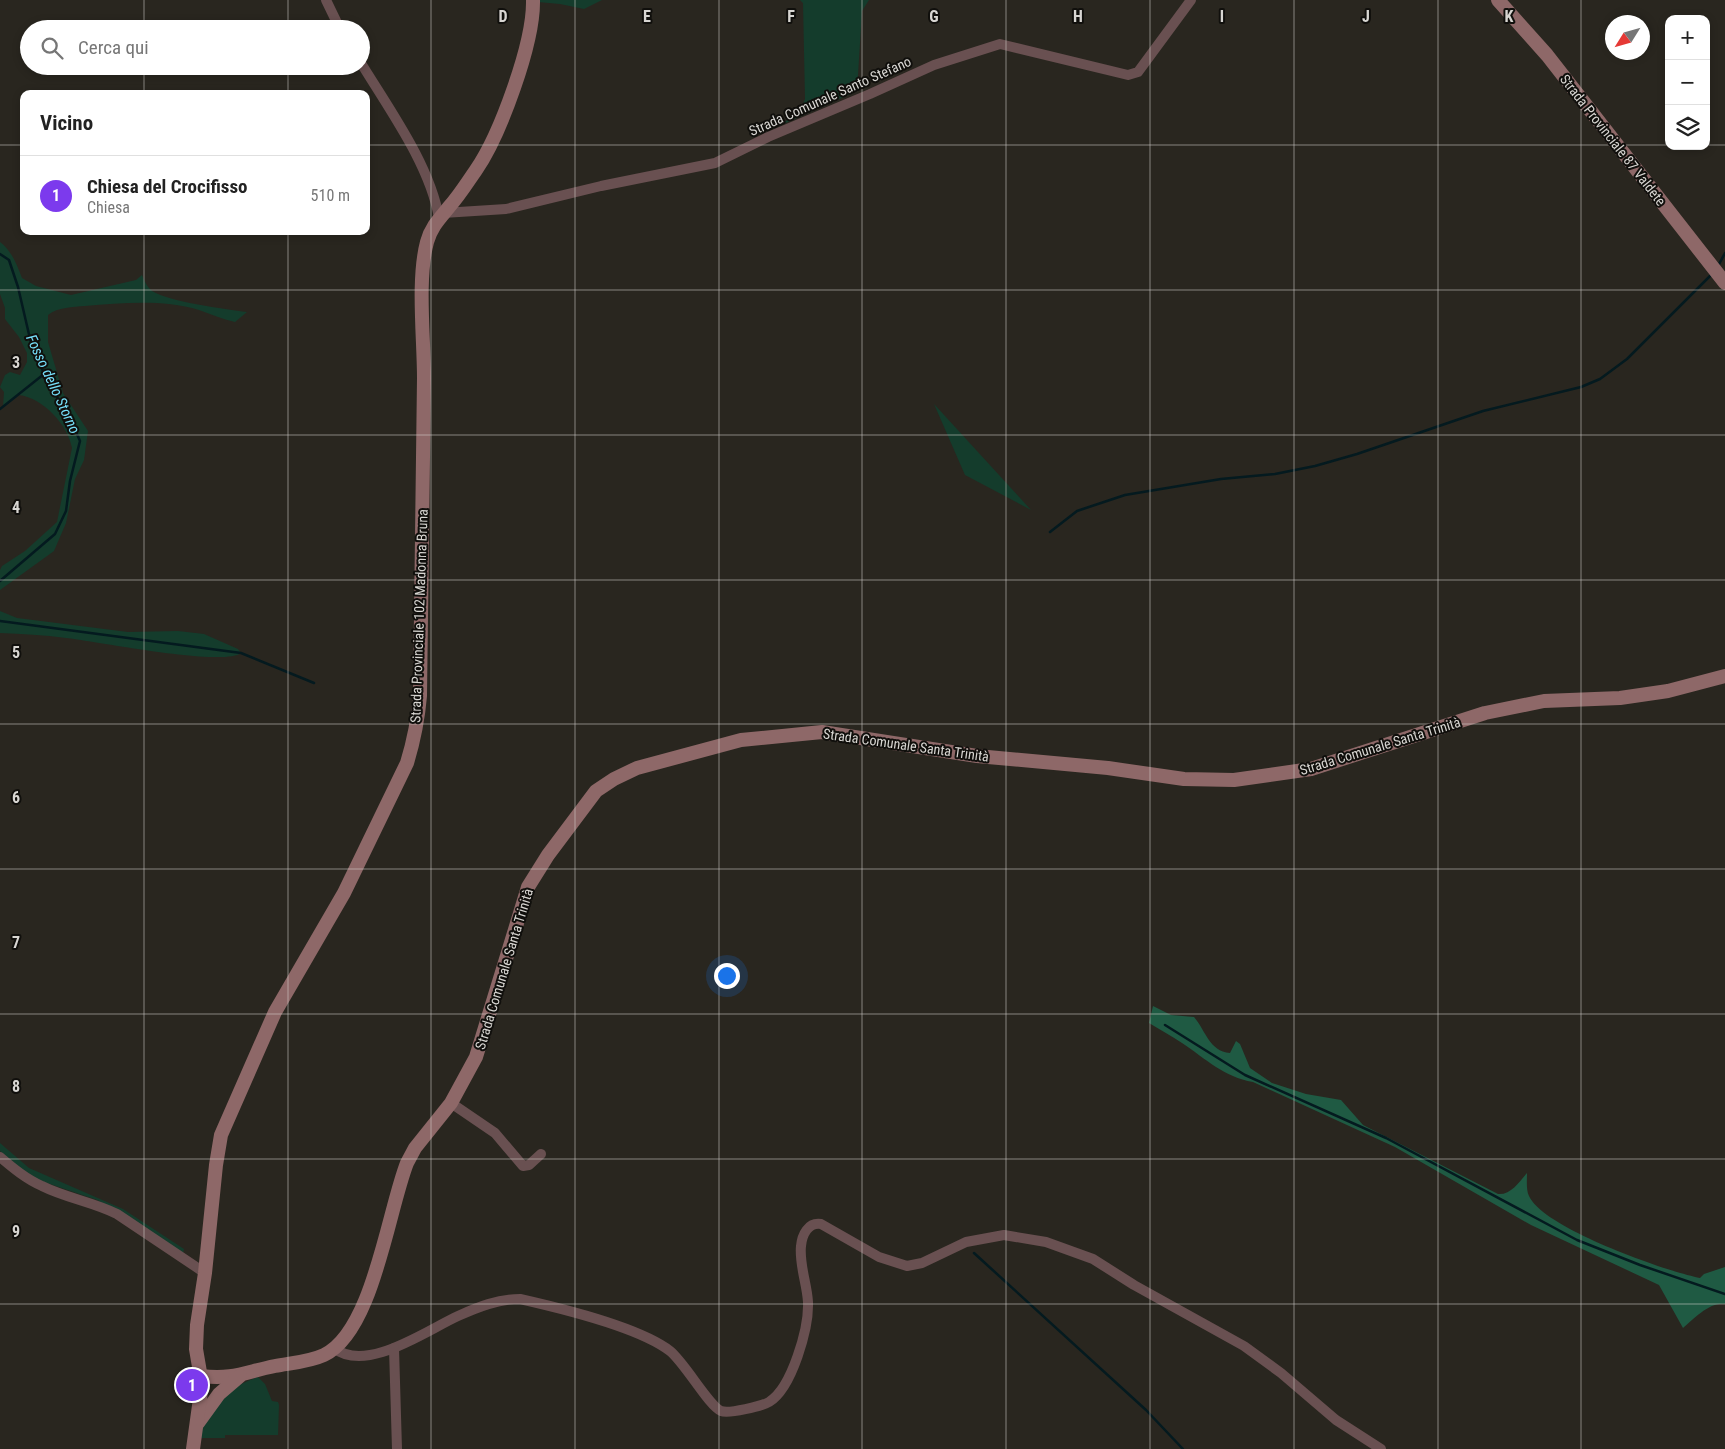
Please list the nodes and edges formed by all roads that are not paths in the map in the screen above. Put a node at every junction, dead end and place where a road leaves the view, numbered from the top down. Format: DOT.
graph roads {
  1 [pos="326,0"];
  2 [pos="533,0"];
  3 [pos="1191,0"];
  4 [pos="1498,0"];
  5 [pos="336,20"];
  6 [pos="367,75"];
  7 [pos="441,215"];
  8 [pos="1718,275"];
  9 [pos="1725,676"];
  10 [pos="451,1103"];
  11 [pos="541,1154"];
  12 [pos="0,1157"];
  13 [pos="205,1272"];
  14 [pos="334,1348"];
  15 [pos="394,1348"];
  16 [pos="200,1376"];
  17 [pos="240,1376"];
  18 [pos="223,1378"];
  19 [pos="201,1393"];
  20 [pos="219,1394"];
  21 [pos="197,1424"];
  22 [pos="193,1449"];
  23 [pos="397,1449"];
  24 [pos="1381,1449"];
  1 -- 5 [label="street"];
  2 -- 7 [label="street, Strada Provinciale 102 Madonna Bruna"];
  3 -- 7 [label="street, Strada Comunale Santo Stefano"];
  4 -- 8 [label="street, Strada Provinciale 87 Valdete"];
  6 -- 7 [label="street"];
  7 -- 13 [label="street, Strada Provinciale 102 Madonna Bruna"];
  9 -- 10 [label="street, Strada Comunale Santa Trinità"];
  10 -- 11 [label="street"];
  10 -- 14 [label="street, Strada Comunale Santa Trinità"];
  12 -- 13 [label="street"];
  13 -- 16 [label="street, Strada Provinciale 102 Madonna Bruna"];
  14 -- 15 [label="street"];
  14 -- 17 [label="street, Strada Comunale Santa Trinità"];
  15 -- 23 [label="street"];
  15 -- 24 [label="street"];
  16 -- 18 [label="street, Strada Comunale Santa Trinità"];
  16 -- 19 [label="street, Strada Provinciale 102 Madonna Bruna"];
  17 -- 18 [label="street, Strada Comunale Santa Trinità"];
  17 -- 20 [label="street"];
  18 -- 19 [label="street"];
  19 -- 20 [label="street"];
  19 -- 21 [label="street, Strada Provinciale 102 Madonna Bruna"];
  20 -- 21 [label="street"];
  21 -- 22 [label="street, Strada Provinciale 102 Madonna Bruna"];
}
